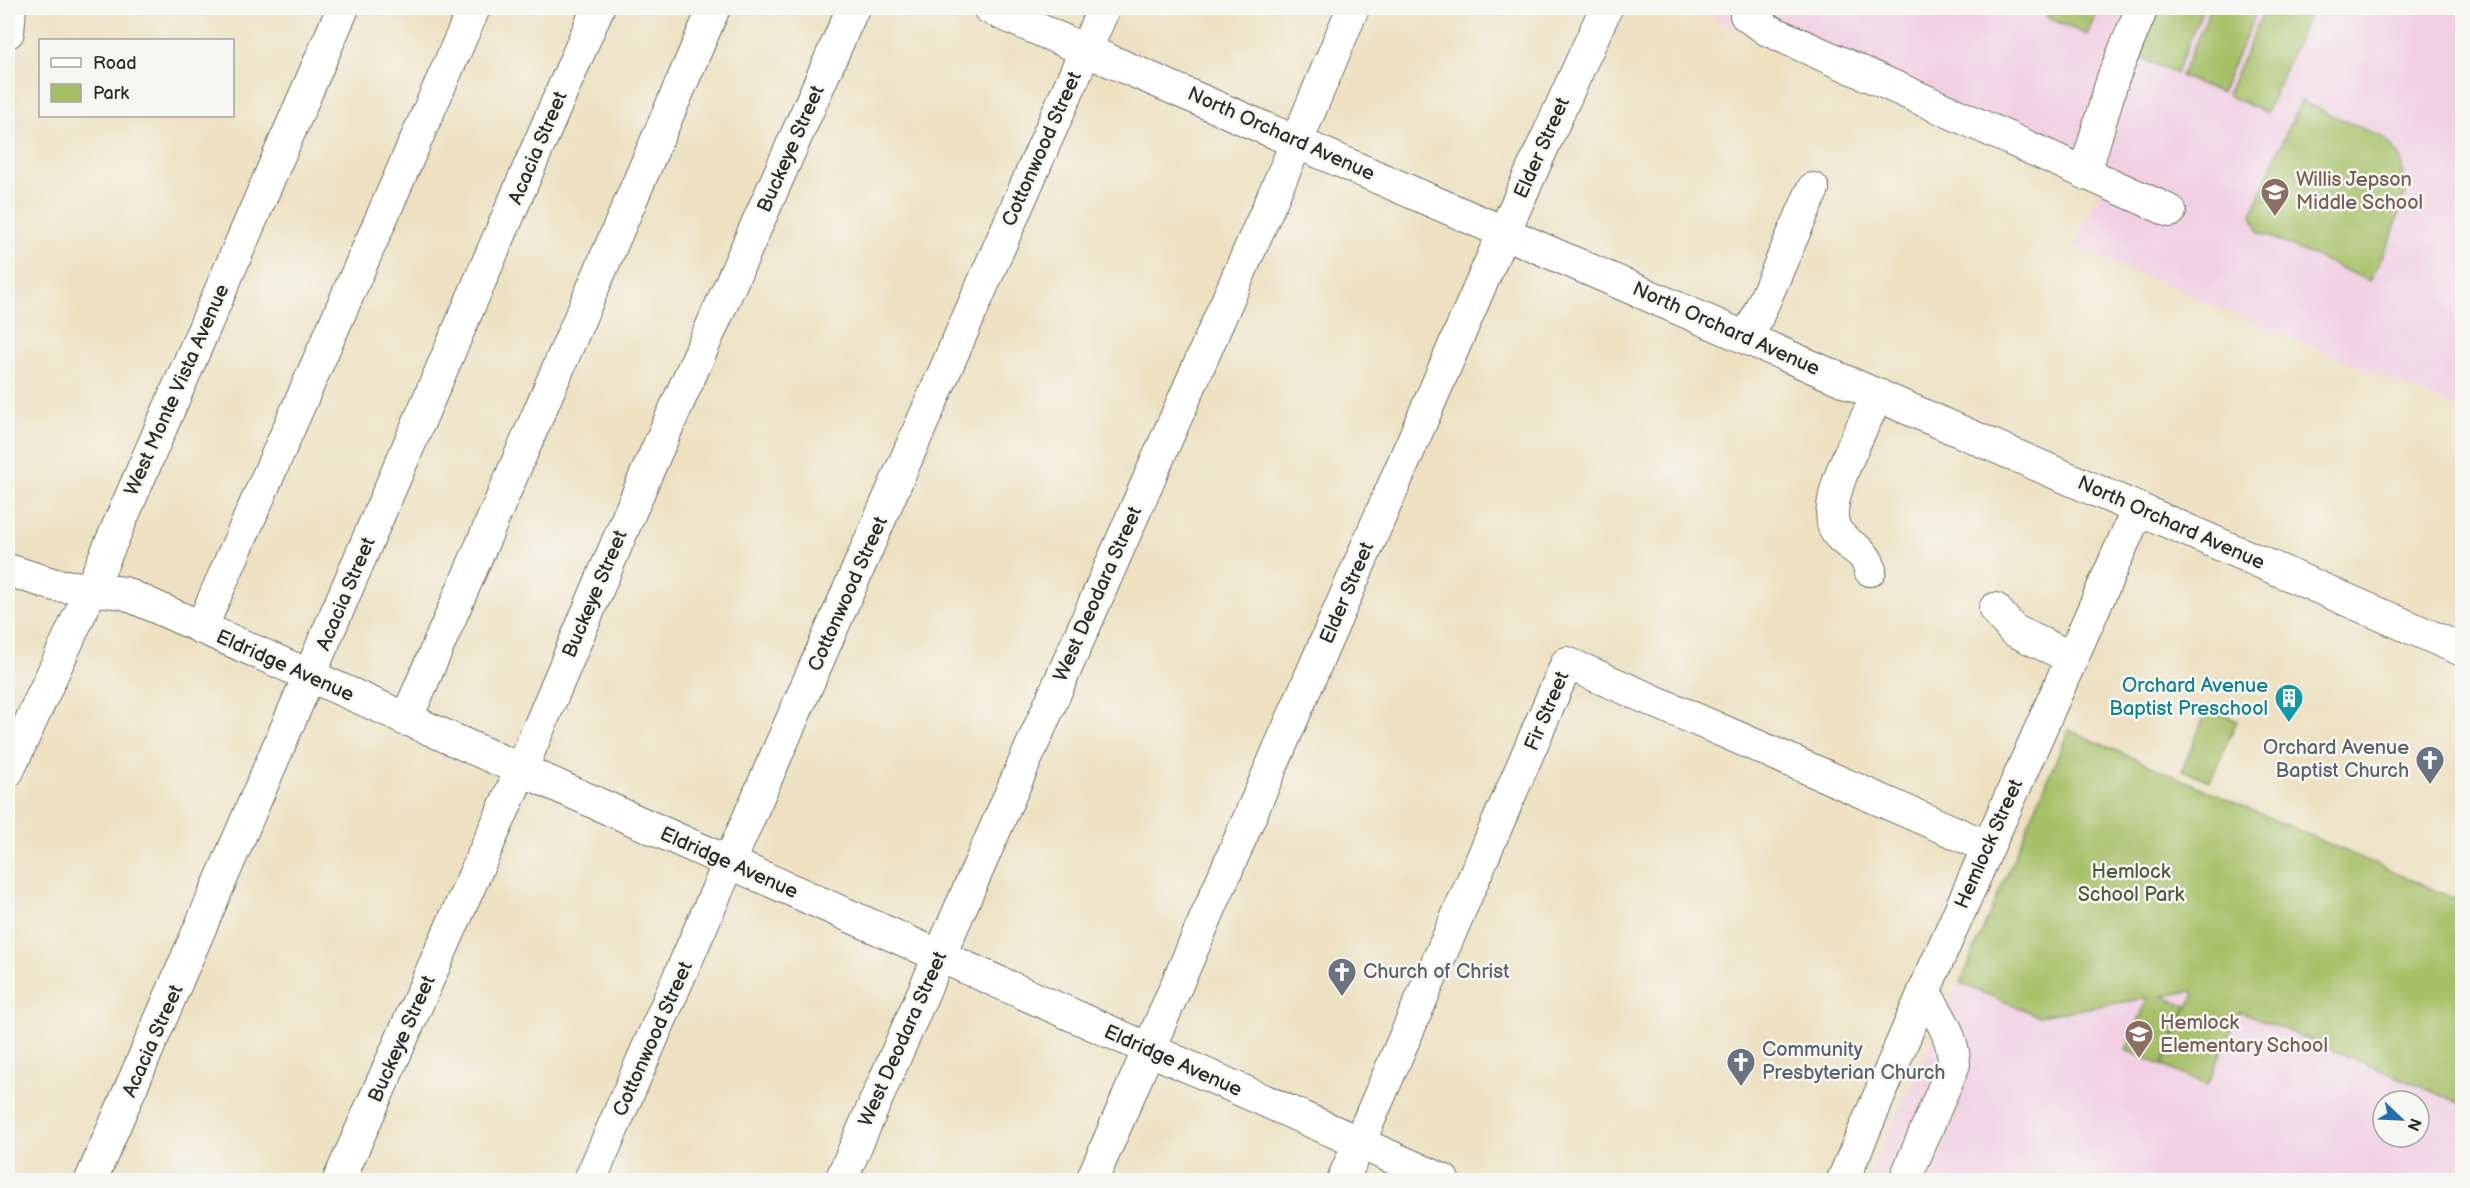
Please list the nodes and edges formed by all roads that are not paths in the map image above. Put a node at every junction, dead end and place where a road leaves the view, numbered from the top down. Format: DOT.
graph roads {
  1 [pos="10,8"];
  2 [pos="343,8"];
  3 [pos="474,8"];
  4 [pos="598,8"];
  5 [pos="714,8"];
  6 [pos="853,8"];
  7 [pos="989,8"];
  8 [pos="1104,8"];
  9 [pos="1353,8"];
  10 [pos="1606,8"];
  11 [pos="2142,8"];
  12 [pos="1746,15"];
  13 [pos="8,32"];
  14 [pos="1086,50"];
  15 [pos="1296,141"];
  16 [pos="2085,173"];
  17 [pos="1813,189"];
  18 [pos="2170,211"];
  19 [pos="1504,232"];
  20 [pos="1748,338"];
  21 [pos="1878,395"];
  22 [pos="2138,509"];
  23 [pos="8,570"];
  24 [pos="1870,570"];
  25 [pos="90,589"];
  26 [pos="1995,609"];
  27 [pos="201,628"];
  28 [pos="2463,650"];
  29 [pos="2072,658"];
  30 [pos="310,676"];
  31 [pos="406,720"];
  32 [pos="521,770"];
  33 [pos="8,771"];
  34 [pos="1988,847"];
  35 [pos="730,863"];
  36 [pos="940,956"];
  37 [pos="1924,992"];
  38 [pos="1148,1051"];
  39 [pos="1359,1143"];
  40 [pos="91,1180"];
  41 [pos="339,1180"];
  42 [pos="590,1180"];
  43 [pos="841,1180"];
  44 [pos="1092,1180"];
  45 [pos="1343,1180"];
  46 [pos="1443,1180"];
  47 [pos="1843,1180"];
  48 [pos="1905,1180"];
  1 -- 13 [label="street"];
  2 -- 25 [label="street, West Monte Vista Avenue"];
  3 -- 27 [label="street"];
  4 -- 30 [label="street, Acacia Street"];
  5 -- 31 [label="street"];
  6 -- 32 [label="street, Buckeye Street"];
  7 -- 14 [label="street, North Orchard Avenue"];
  8 -- 14 [label="street, Cottonwood Street"];
  9 -- 15 [label="street, West Deodara Street"];
  10 -- 19 [label="street, Elder Street"];
  11 -- 16 [label="street"];
  12 -- 16 [label="street"];
  14 -- 15 [label="street, North Orchard Avenue"];
  14 -- 35 [label="street, Cottonwood Street"];
  15 -- 19 [label="street, North Orchard Avenue"];
  15 -- 36 [label="street, West Deodara Street"];
  16 -- 18 [label="street"];
  17 -- 20 [label="street"];
  19 -- 20 [label="street, North Orchard Avenue"];
  19 -- 38 [label="street, Elder Street"];
  20 -- 21 [label="street, North Orchard Avenue"];
  21 -- 22 [label="street, North Orchard Avenue"];
  21 -- 24 [label="street"];
  22 -- 28 [label="street, North Orchard Avenue"];
  22 -- 29 [label="street, Hemlock Street"];
  23 -- 25 [label="street, Eldridge Avenue"];
  25 -- 27 [label="street, Eldridge Avenue"];
  25 -- 33 [label="street, West Monte Vista Avenue"];
  26 -- 29 [label="street"];
  27 -- 30 [label="street, Eldridge Avenue"];
  29 -- 34 [label="street, Hemlock Street"];
  30 -- 31 [label="street, Eldridge Avenue"];
  30 -- 40 [label="street, Acacia Street"];
  31 -- 32 [label="street, Eldridge Avenue"];
  32 -- 35 [label="street, Eldridge Avenue"];
  32 -- 41 [label="street, Buckeye Street"];
  34 -- 37 [label="street, Hemlock Street"];
  34 -- 39 [label="street, Fir Street"];
  35 -- 36 [label="street, Eldridge Avenue"];
  35 -- 42 [label="street, Cottonwood Street"];
  36 -- 38 [label="street, Eldridge Avenue"];
  36 -- 43 [label="street, West Deodara Street"];
  37 -- 47 [label="street, Hemlock Street"];
  37 -- 48 [label="street"];
  38 -- 39 [label="street, Eldridge Avenue"];
  38 -- 44 [label="street, Elder Street"];
  39 -- 45 [label="street, Fir Street"];
  39 -- 46 [label="street, Eldridge Avenue"];
}
